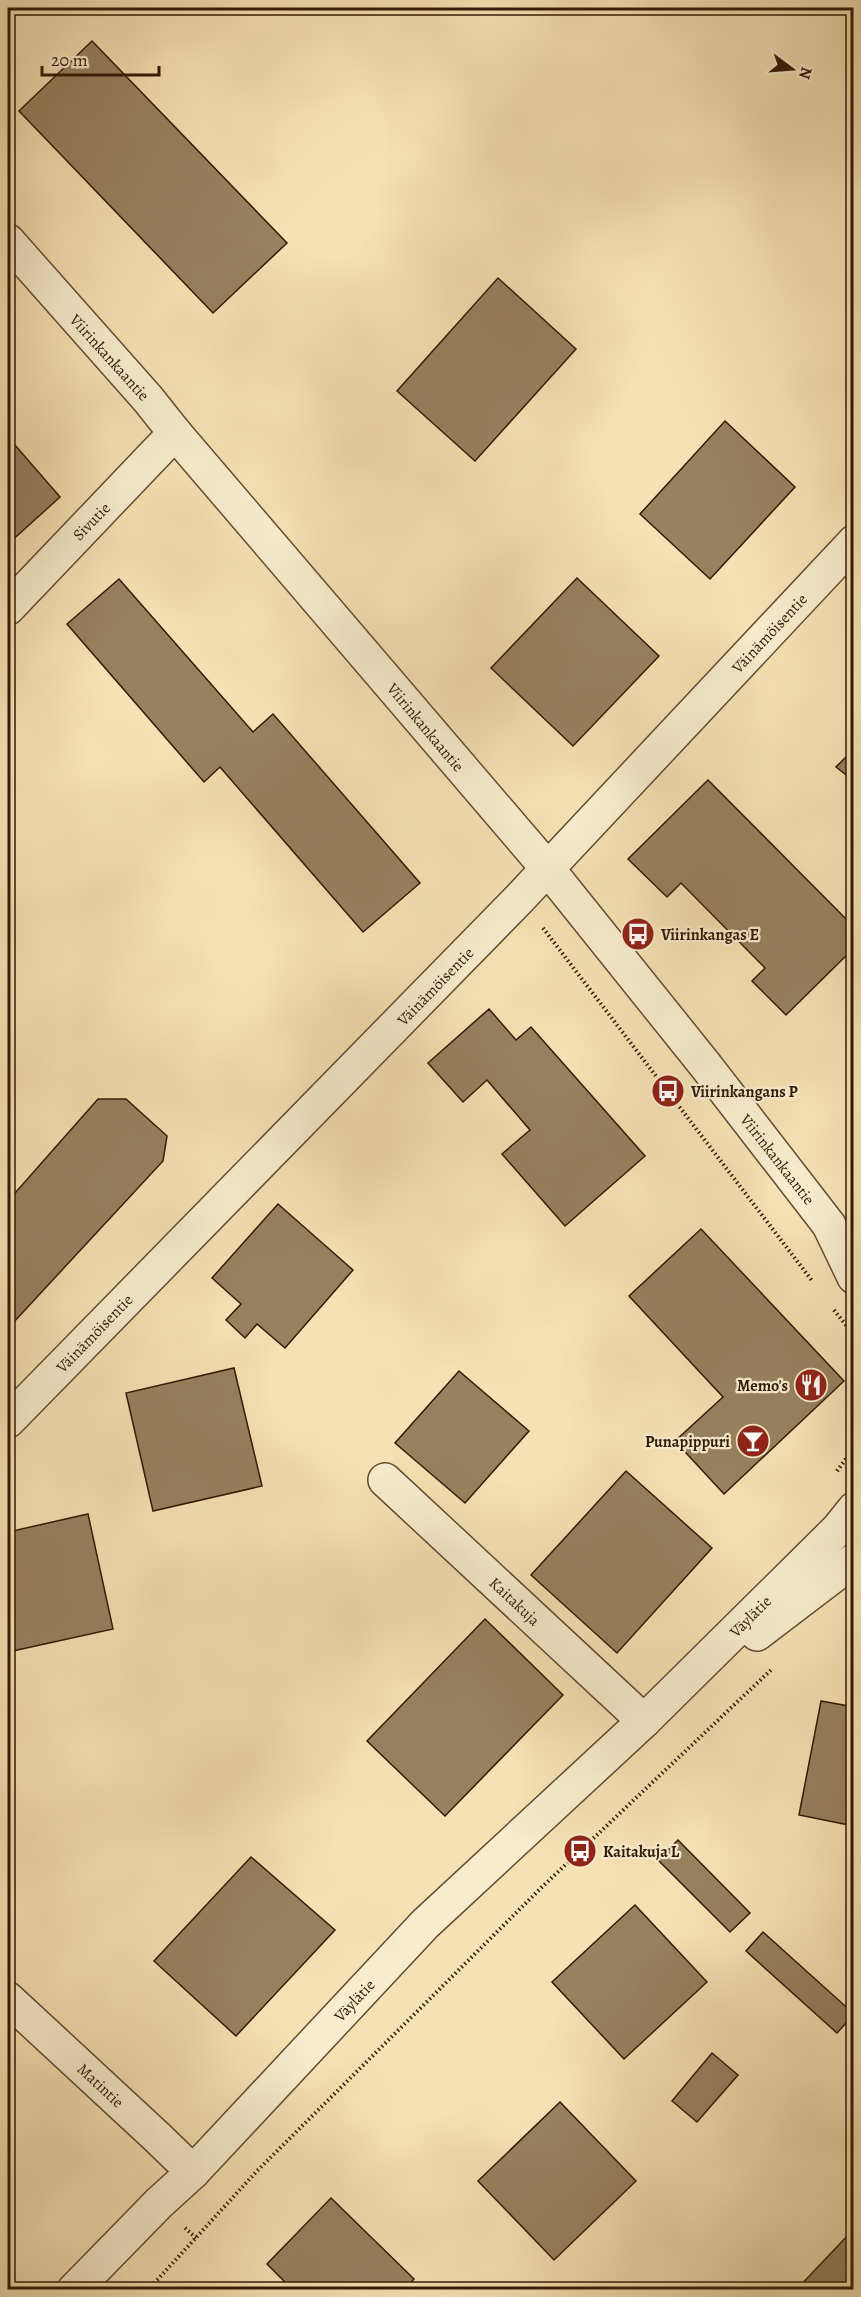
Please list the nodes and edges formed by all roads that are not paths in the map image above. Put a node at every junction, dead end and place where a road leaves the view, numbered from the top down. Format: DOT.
graph roads {
  1 [pos="8,241"];
  2 [pos="175,433"];
  3 [pos="854,542"];
  4 [pos="8,608"];
  5 [pos="548,869"];
  6 [pos="842,1234"];
  7 [pos="854,1277"];
  8 [pos="8,1421"];
  9 [pos="385,1480"];
  10 [pos="854,1509"];
  11 [pos="854,1560"];
  12 [pos="644,1721"];
  13 [pos="8,1999"];
  14 [pos="193,2172"];
  15 [pos="74,2289"];
  1 -- 2 [label="street, Viirinkankaantie"];
  2 -- 4 [label="street, Sivutie"];
  2 -- 5 [label="street, Viirinkankaantie"];
  3 -- 5 [label="street, Väinämöisentie"];
  5 -- 6 [label="street, Viirinkankaantie"];
  5 -- 8 [label="street, Väinämöisentie"];
  6 -- 7 [label="street, Viirinkankaantie"];
  9 -- 12 [label="street, Kaitakuja"];
  10 -- 12 [label="street, Väylätie"];
  11 -- 12 [label="street, Väylätie"];
  12 -- 14 [label="street, Väylätie"];
  13 -- 14 [label="street, Matintie"];
  14 -- 15 [label="street, Väylätie"];
}
